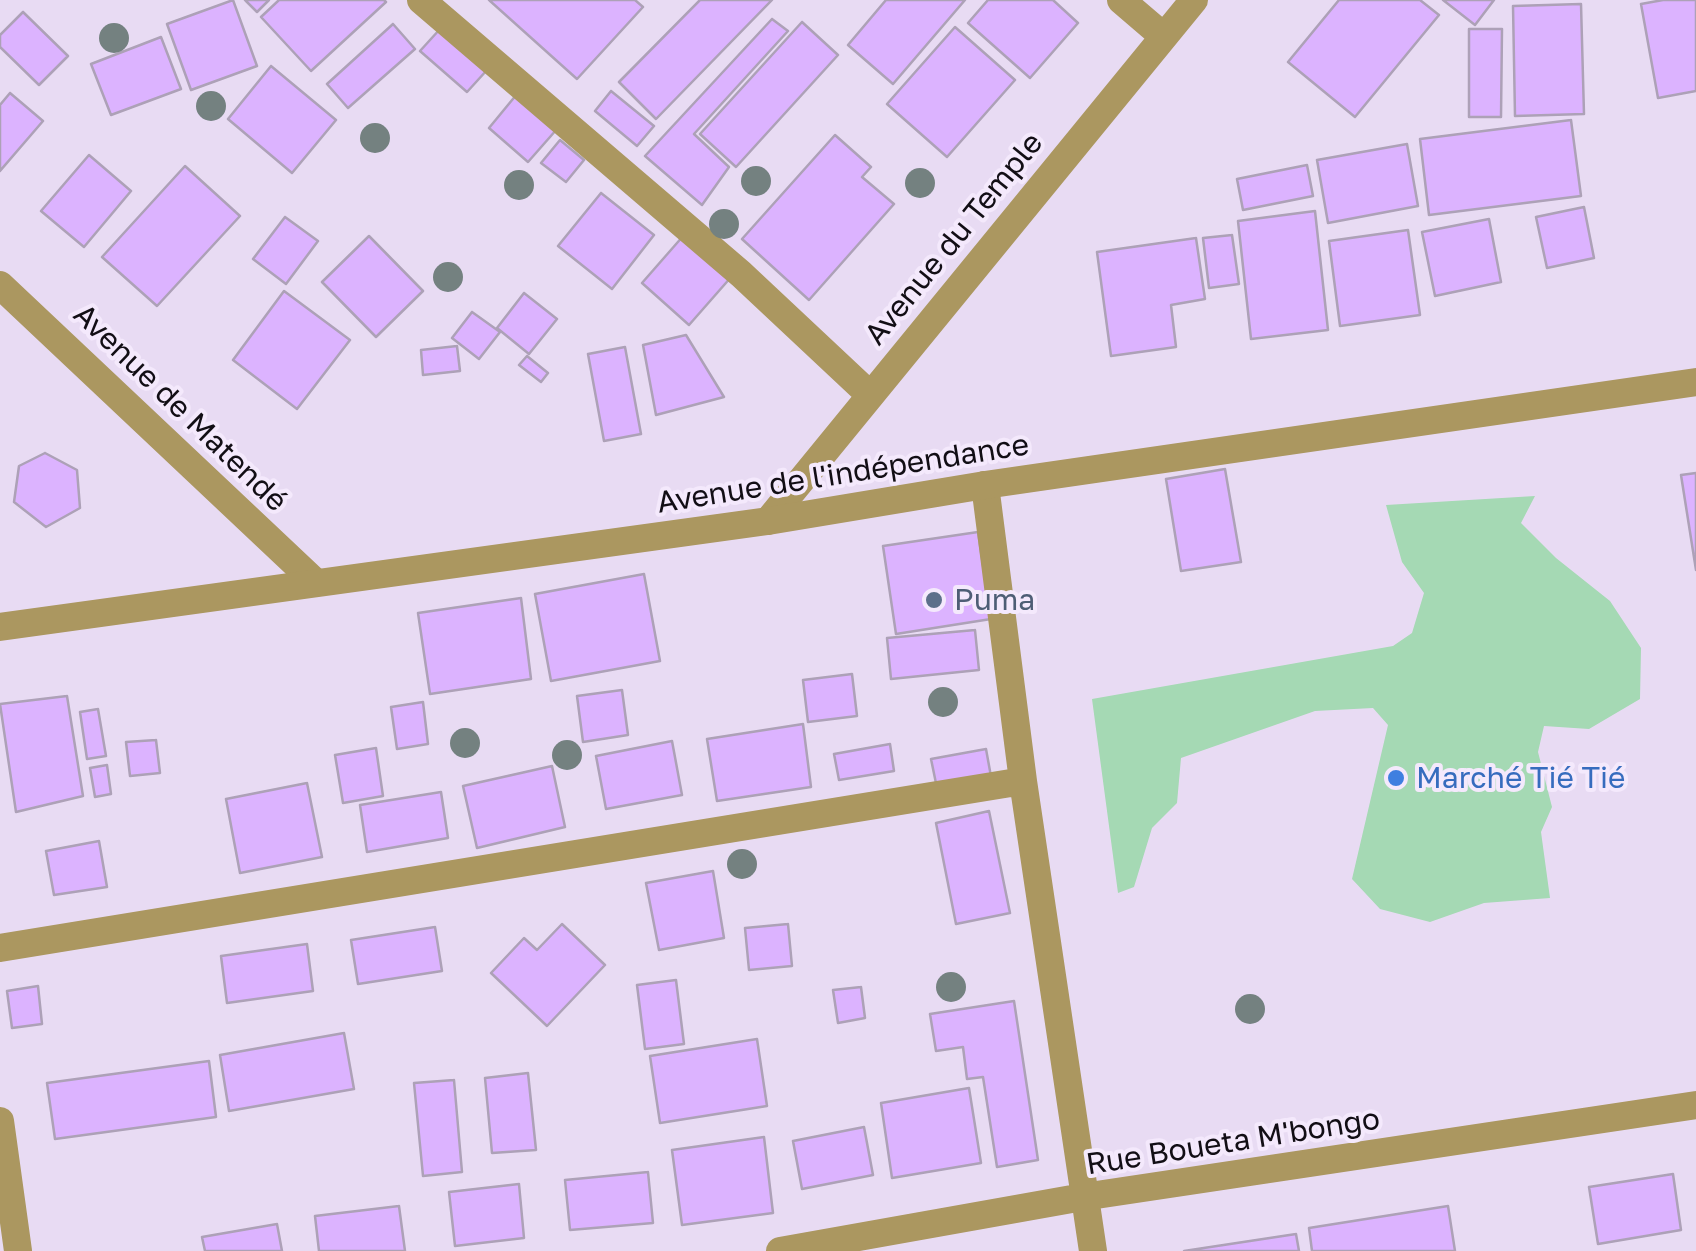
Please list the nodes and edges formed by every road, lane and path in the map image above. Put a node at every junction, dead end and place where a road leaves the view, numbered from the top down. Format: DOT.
graph roads {
  1 [pos="422,0"];
  2 [pos="1121,0"];
  3 [pos="1194,0"];
  4 [pos="1163,36"];
  5 [pos="0,285"];
  6 [pos="1696,382"];
  7 [pos="869,394"];
  8 [pos="984,485"];
  9 [pos="768,521"];
  10 [pos="314,581"];
  11 [pos="0,626"];
  12 [pos="1023,781"];
  13 [pos="0,948"];
  14 [pos="1696,1105"];
  15 [pos="0,1121"];
  16 [pos="1083,1197"];
  17 [pos="18,1251"];
  18 [pos="780,1251"];
  19 [pos="1094,1251"];
  1 -- 7 [label="street"];
  2 -- 4 [label="street"];
  3 -- 4 [label="street, Avenue du Temple"];
  4 -- 7 [label="street, Avenue du Temple"];
  5 -- 10 [label="street, Avenue de Matendé"];
  6 -- 8 [label="street, Avenue de l'indépendance"];
  7 -- 9 [label="street, Avenue du Temple"];
  8 -- 9 [label="street, Avenue de l'indépendance"];
  8 -- 12 [label="street"];
  9 -- 10 [label="street, Avenue de l'indépendance"];
  10 -- 11 [label="street, Avenue de l'indépendance"];
  12 -- 13 [label="street"];
  12 -- 16 [label="street"];
  14 -- 16 [label="street, Rue Boueta M'bongo"];
  15 -- 17 [label="street"];
  16 -- 18 [label="street, Rue Boueta M'bongo"];
  16 -- 19 [label="street"];
}
